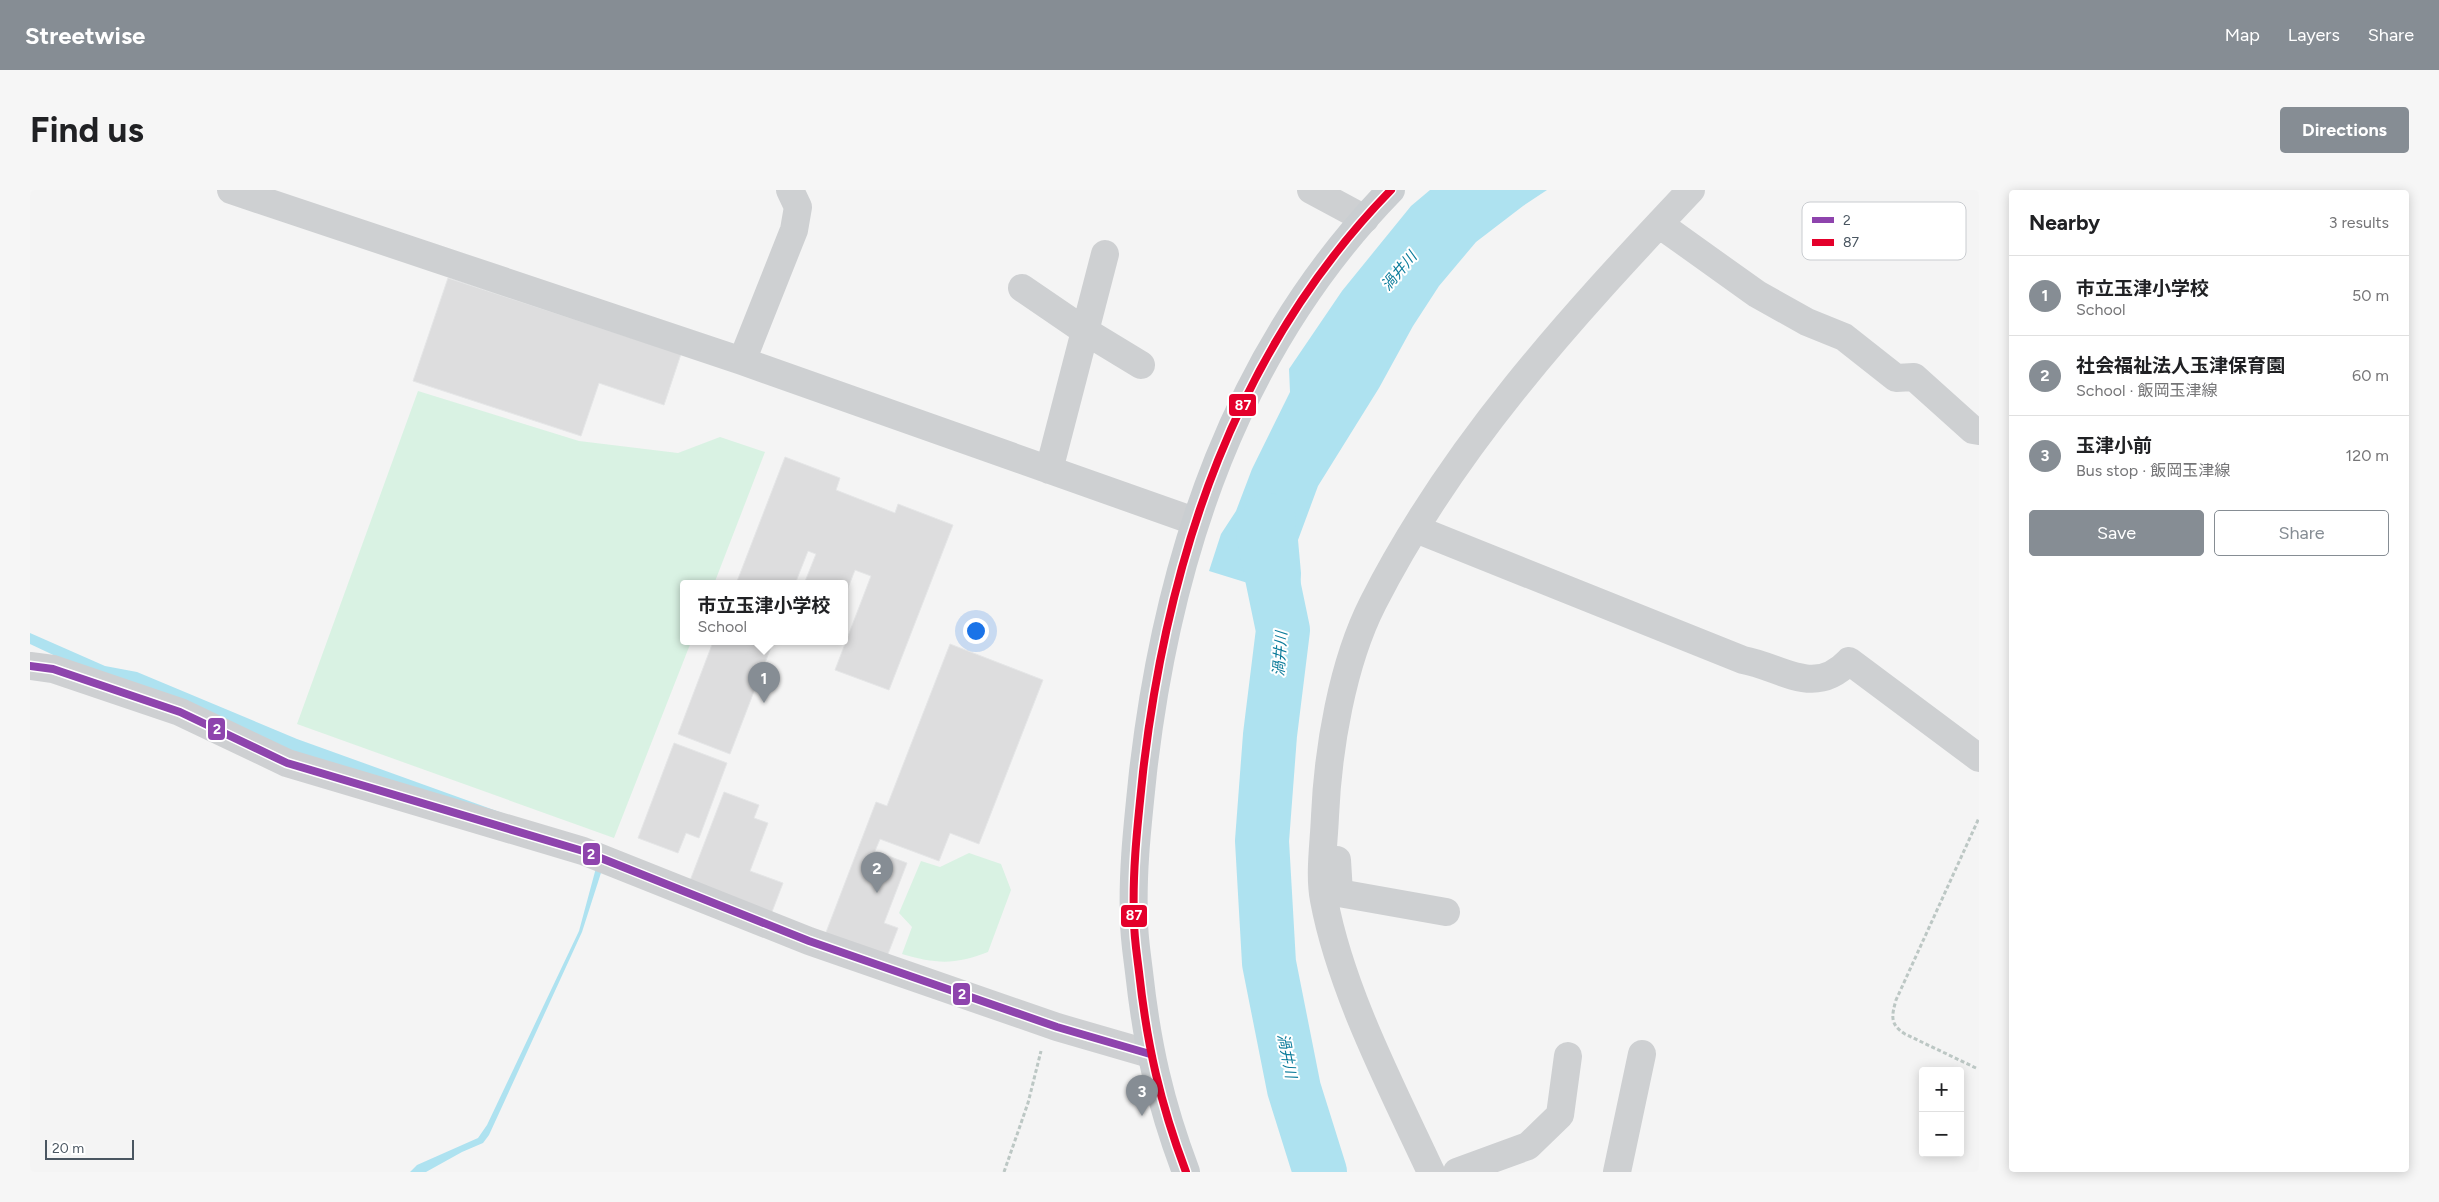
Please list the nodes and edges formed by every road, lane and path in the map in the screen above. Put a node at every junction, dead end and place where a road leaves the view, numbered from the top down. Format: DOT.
graph roads {
  1 [pos="231,190"];
  2 [pos="790,190"];
  3 [pos="1311,190"];
  4 [pos="1391,190"];
  5 [pos="1691,190"];
  6 [pos="1365,219"];
  7 [pos="1659,224"];
  8 [pos="1105,254"];
  9 [pos="1022,288"];
  10 [pos="1085,330"];
  11 [pos="742,361"];
  12 [pos="1142,366"];
  13 [pos="1979,431"];
  14 [pos="1049,470"];
  15 [pos="1194,521"];
  16 [pos="1416,529"];
  17 [pos="30,666"];
  18 [pos="1979,758"];
  19 [pos="1979,818"];
  20 [pos="1324,844"];
  21 [pos="1446,912"];
  22 [pos="1047,1024"];
  23 [pos="1150,1054"];
  24 [pos="1642,1054"];
  25 [pos="1568,1056"];
  26 [pos="1976,1068"];
  27 [pos="1004,1172"];
  28 [pos="1186,1172"];
  29 [pos="1431,1172"];
  30 [pos="1457,1172"];
  31 [pos="1617,1172"];
  1 -- 11 [label="street"];
  2 -- 11 [label="street"];
  3 -- 6 [label="street"];
  4 -- 6 [label="main road"];
  5 -- 7 [label="street"];
  6 -- 15 [label="main road"];
  7 -- 13 [label="street"];
  7 -- 16 [label="street"];
  8 -- 10 [label="street"];
  9 -- 10 [label="street"];
  10 -- 12 [label="street"];
  10 -- 14 [label="street"];
  11 -- 14 [label="street"];
  14 -- 15 [label="street"];
  15 -- 23 [label="main road"];
  16 -- 18 [label="street"];
  16 -- 20 [label="street"];
  17 -- 22 [label="street"];
  19 -- 26 [label="path"];
  20 -- 21 [label="street"];
  20 -- 29 [label="street"];
  22 -- 23 [label="street"];
  22 -- 27 [label="path"];
  23 -- 28 [label="main road"];
  24 -- 31 [label="street"];
  25 -- 30 [label="street"];
}
